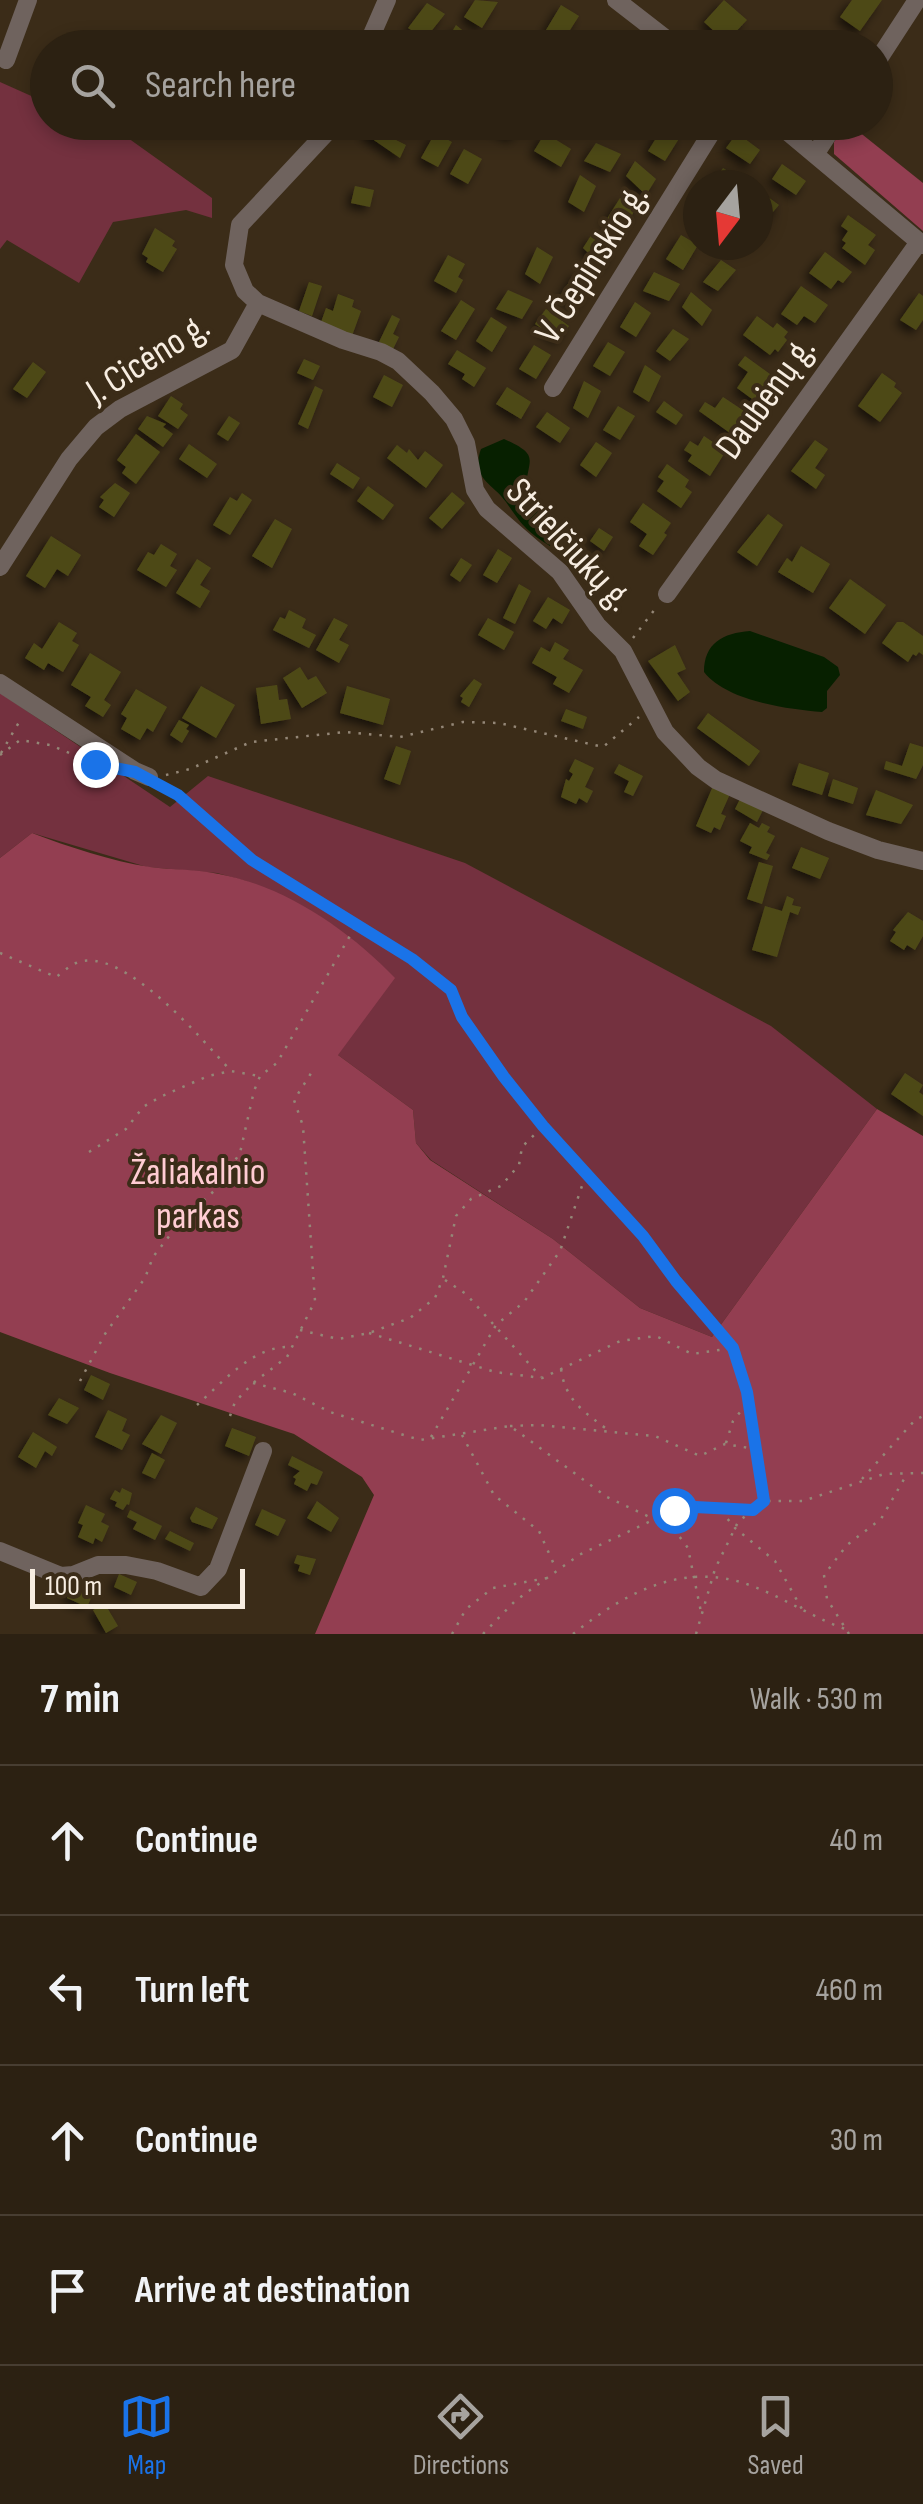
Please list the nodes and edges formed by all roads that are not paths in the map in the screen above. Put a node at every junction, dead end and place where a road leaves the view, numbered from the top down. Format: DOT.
graph roads {
  1 [pos="28,0"];
  2 [pos="387,0"];
  3 [pos="616,0"];
  4 [pos="917,0"];
  5 [pos="374,30"];
  6 [pos="655,30"];
  7 [pos="893,37"];
  8 [pos="6,60"];
  9 [pos="319,140"];
  10 [pos="707,140"];
  11 [pos="799,140"];
  12 [pos="824,140"];
  13 [pos="816,153"];
  14 [pos="921,243"];
  15 [pos="258,303"];
  16 [pos="553,388"];
  17 [pos="0,567"];
  18 [pos="667,594"];
  19 [pos="0,683"];
  20 [pos="149,778"];
  21 [pos="923,860"];
  22 [pos="263,1451"];
  23 [pos="0,1551"];
  1 -- 8 [label="street"];
  2 -- 5 [label="street"];
  3 -- 6 [label="street"];
  4 -- 7 [label="street"];
  9 -- 15 [label="street"];
  10 -- 16 [label="street, V. Čepinskio g."];
  11 -- 13 [label="street"];
  12 -- 13 [label="street"];
  13 -- 14 [label="street"];
  14 -- 18 [label="street, Daubėnų g."];
  15 -- 17 [label="street, J. Cicėno g."];
  15 -- 21 [label="street, Strielčiukų g."];
  19 -- 20 [label="street"];
  22 -- 23 [label="street"];
}
